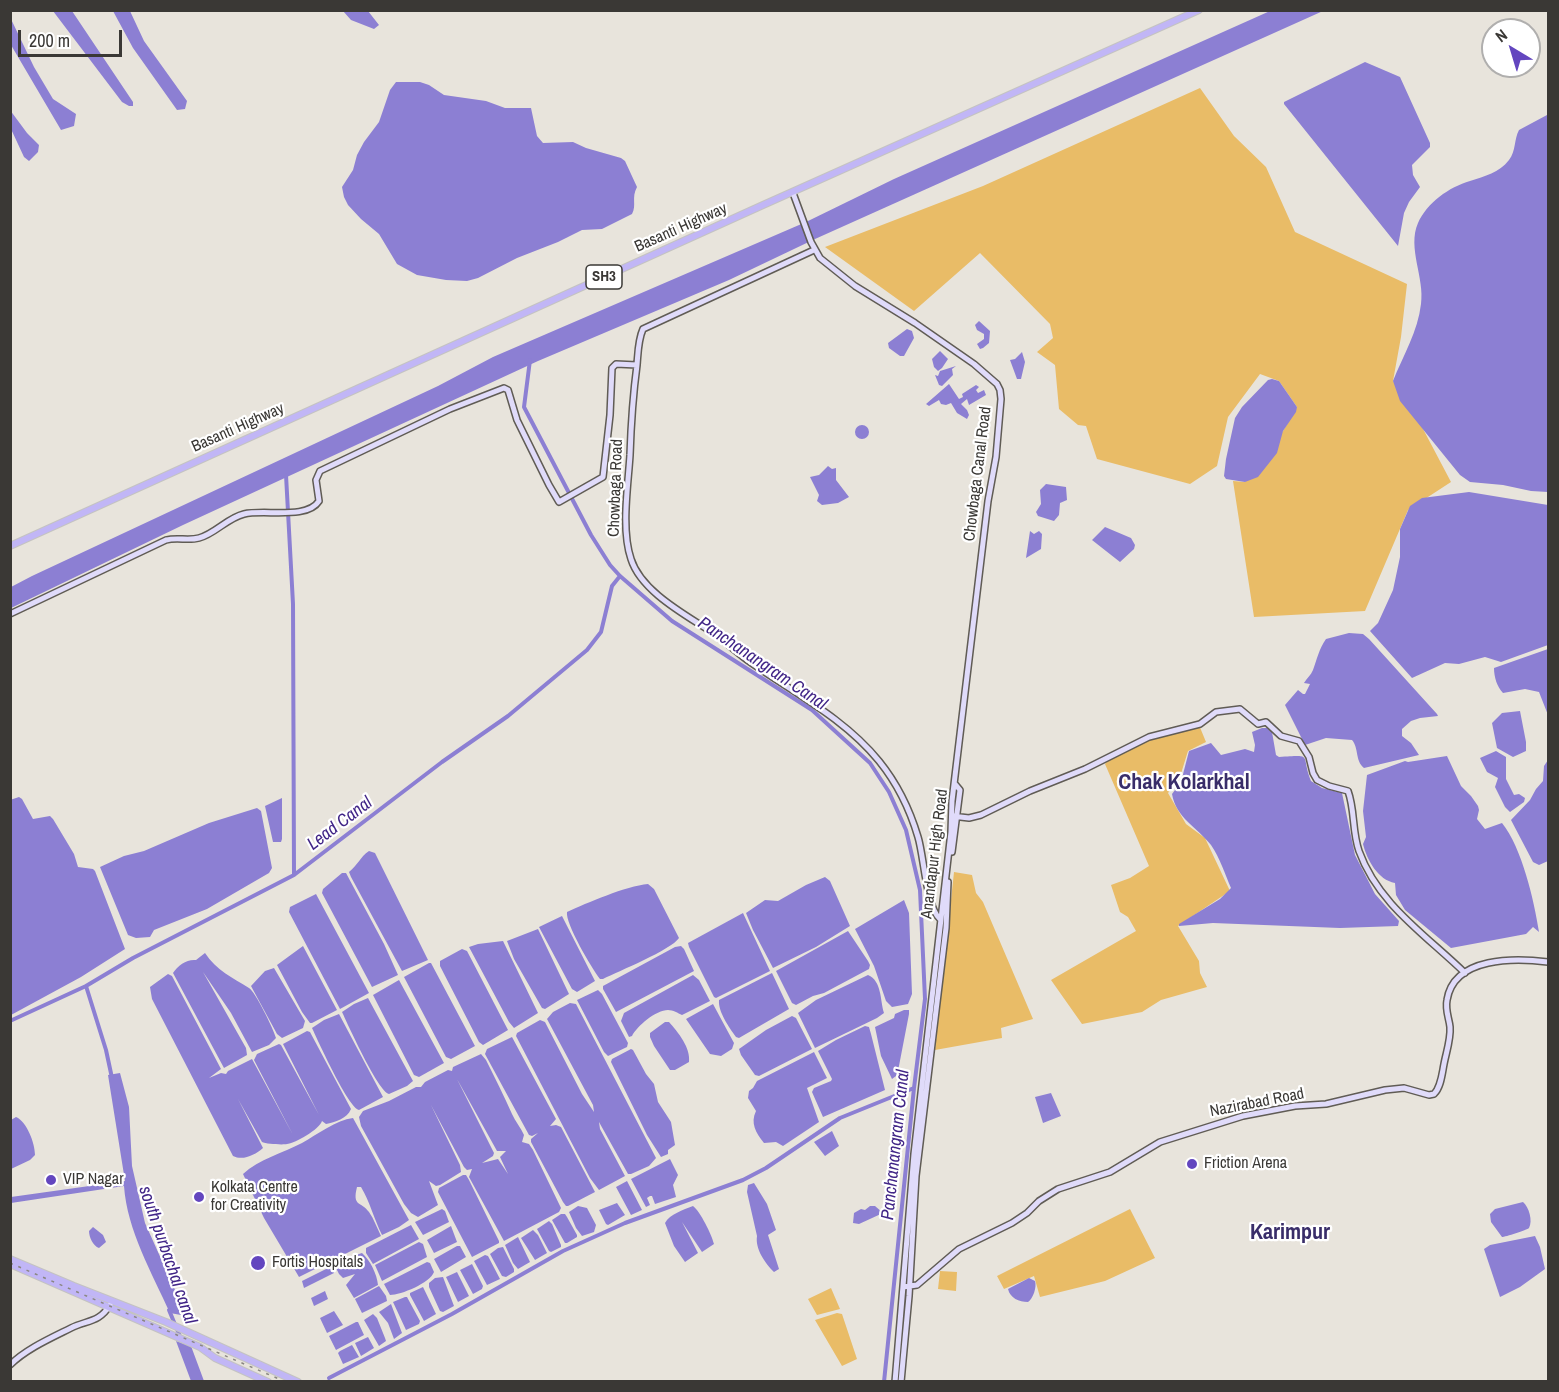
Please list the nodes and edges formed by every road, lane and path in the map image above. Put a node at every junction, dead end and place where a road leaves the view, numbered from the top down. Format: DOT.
graph roads {
  1 [pos="1198,10"];
  2 [pos="793,193"];
  3 [pos="814,250"];
  4 [pos="637,365"];
  5 [pos="10,546"];
  6 [pos="10,614"];
  7 [pos="955,784"];
  8 [pos="955,817"];
  9 [pos="943,919"];
  10 [pos="1548,962"];
  11 [pos="1465,973"];
  12 [pos="10,1258"];
  13 [pos="10,1264"];
  14 [pos="906,1288"];
  15 [pos="110,1306"];
  16 [pos="10,1365"];
  17 [pos="268,1382"];
  18 [pos="298,1382"];
  19 [pos="895,1382"];
  20 [pos="901,1382"];
  1 -- 2 [label="main road, Basanti Highway / SH3"];
  2 -- 3 [label="street, Chowbaga Canal Road"];
  2 -- 5 [label="main road, Basanti Highway / SH3"];
  3 -- 4 [label="street, Chowbaga Road"];
  3 -- 7 [label="street, Chowbaga Canal Road"];
  4 -- 6 [label="street"];
  4 -- 9 [label="street, Chowbaga Road"];
  7 -- 8 [label="street, Anandapur High Road"];
  8 -- 9 [label="street, Anandapur High Road"];
  8 -- 11 [label="street"];
  9 -- 14 [label="street, Anandapur High Road"];
  10 -- 11 [label="street, Nazirabad Road"];
  11 -- 14 [label="street, Nazirabad Road"];
  12 -- 15 [label="main road"];
  13 -- 15 [label="main road"];
  14 -- 19 [label="street, Anandapur High Road"];
  14 -- 20 [label="street, Anandapur High Road"];
  15 -- 16 [label="street"];
  15 -- 17 [label="main road"];
  15 -- 18 [label="main road"];
}
